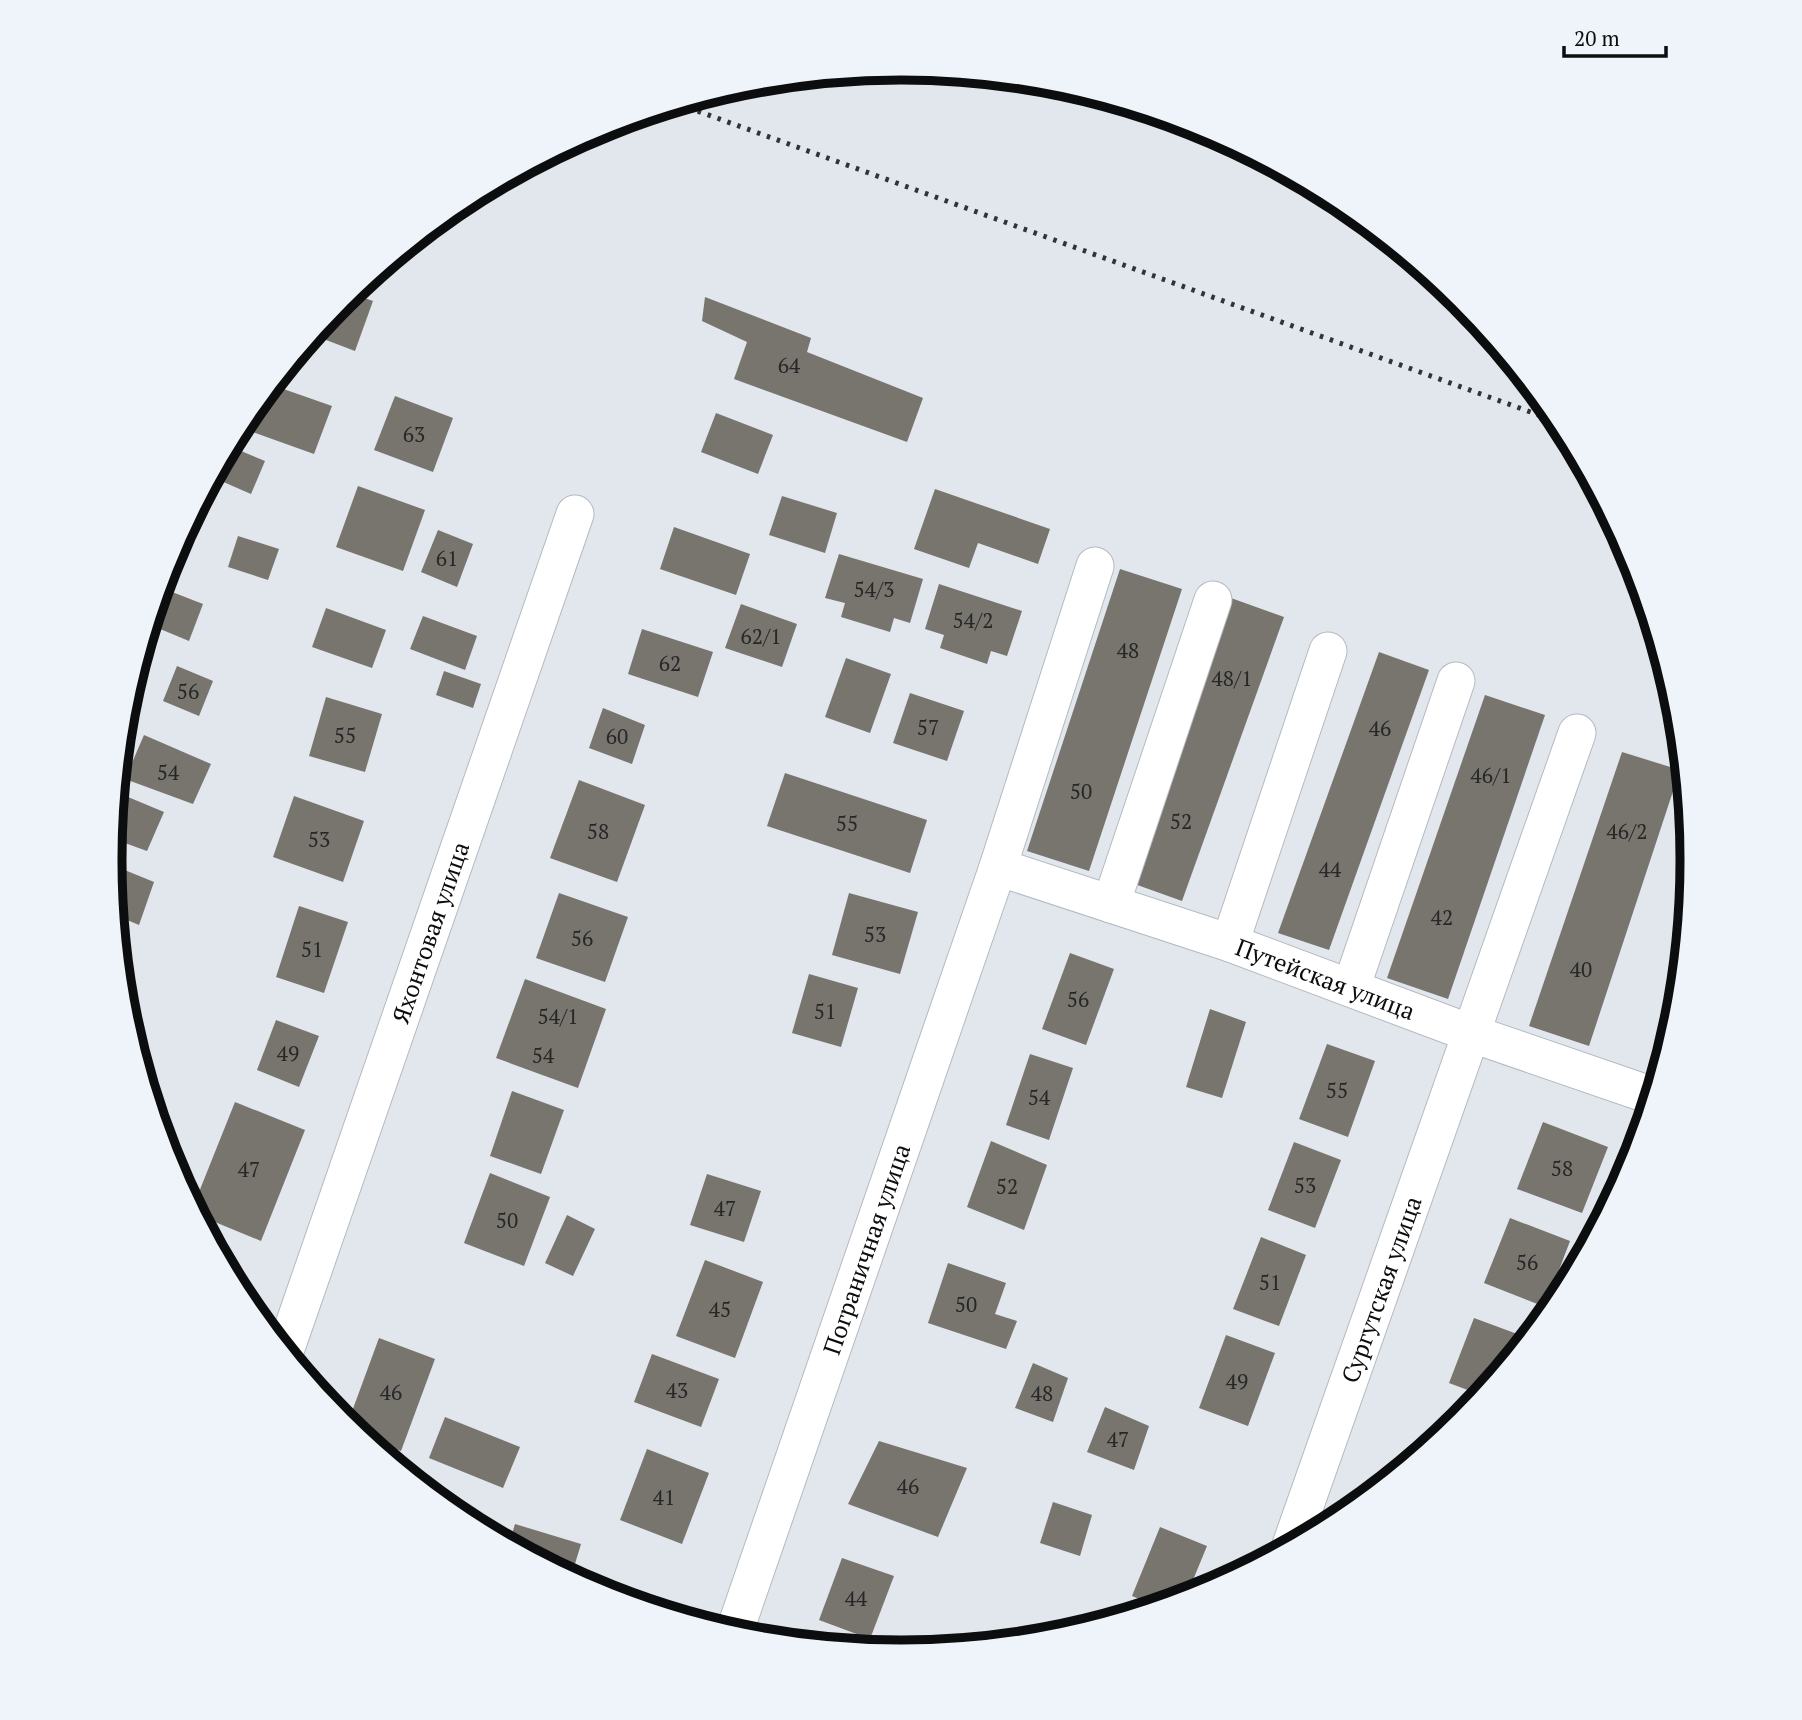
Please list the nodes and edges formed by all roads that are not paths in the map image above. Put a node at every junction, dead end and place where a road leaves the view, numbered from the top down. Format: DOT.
graph roads {
  1 [pos="575,514"];
  2 [pos="1095,566"];
  3 [pos="1213,600"];
  4 [pos="1328,651"];
  5 [pos="1456,681"];
  6 [pos="1577,733"];
  7 [pos="998,867"];
  8 [pos="1111,904"];
  9 [pos="1230,943"];
  10 [pos="1351,988"];
  11 [pos="1470,1033"];
  12 [pos="1644,1093"];
  13 [pos="288,1341"];
  14 [pos="1295,1532"];
  15 [pos="738,1622"];
  1 -- 13 [label="street, Яхонтовая улица"];
  2 -- 7 [label="street, Пограничная улица"];
  3 -- 8 [label="street"];
  4 -- 9 [label="street"];
  5 -- 10 [label="street"];
  6 -- 11 [label="street, Сургутская улица"];
  7 -- 8 [label="street, Путейская улица"];
  7 -- 15 [label="street, Пограничная улица"];
  8 -- 9 [label="street, Путейская улица"];
  9 -- 10 [label="street, Путейская улица"];
  10 -- 11 [label="street, Путейская улица"];
  11 -- 12 [label="street, Путейская улица"];
  11 -- 14 [label="street, Сургутская улица"];
}
